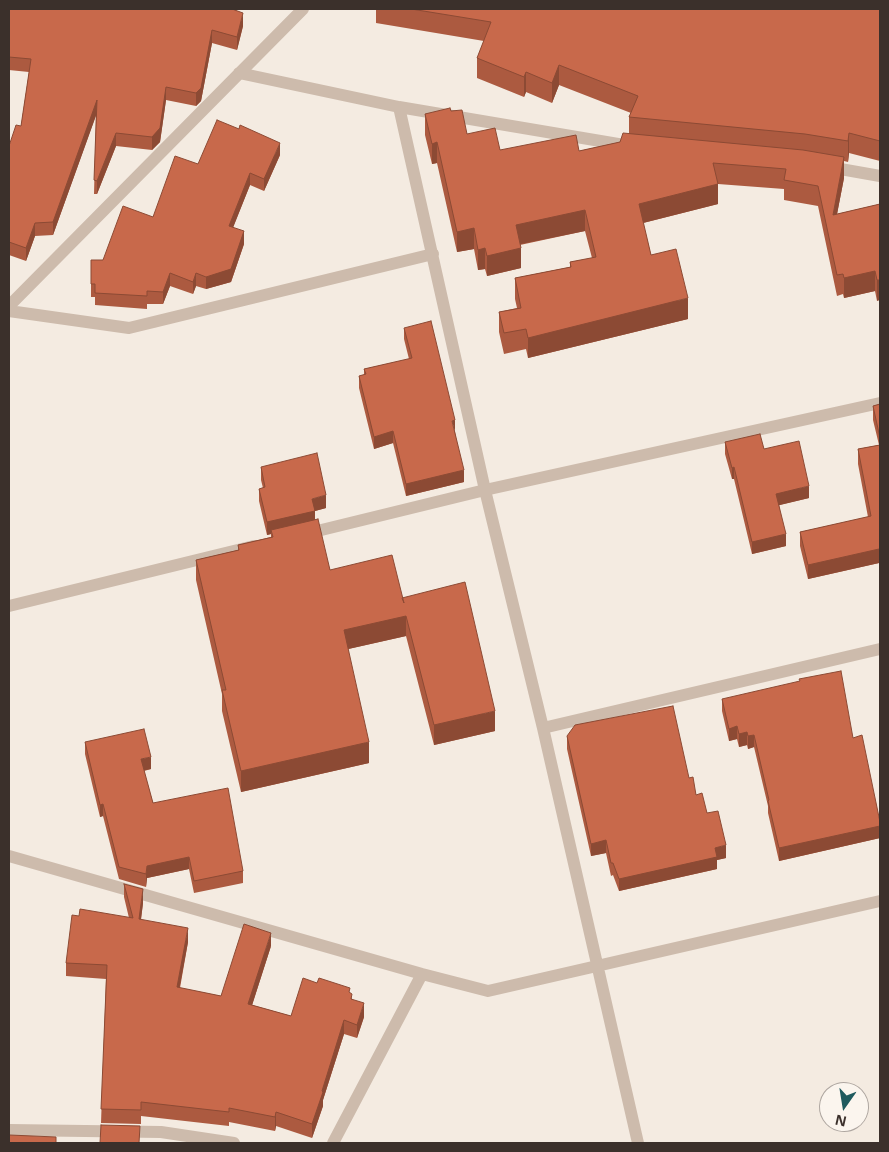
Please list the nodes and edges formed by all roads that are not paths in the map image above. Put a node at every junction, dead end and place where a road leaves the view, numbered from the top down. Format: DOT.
graph roads {
  1 [pos="303,9"];
  2 [pos="240,73"];
  3 [pos="399,107"];
  4 [pos="640,147"];
  5 [pos="814,164"];
  6 [pos="880,176"];
  7 [pos="433,254"];
  8 [pos="9,306"];
  9 [pos="9,311"];
  10 [pos="880,403"];
  11 [pos="485,490"];
  12 [pos="295,536"];
  13 [pos="266,543"];
  14 [pos="9,606"];
  15 [pos="880,650"];
  16 [pos="543,728"];
  17 [pos="9,856"];
  18 [pos="880,901"];
  19 [pos="597,967"];
  20 [pos="422,974"];
  21 [pos="9,1130"];
  22 [pos="163,1138"];
  23 [pos="234,1143"];
  24 [pos="333,1143"];
  25 [pos="638,1143"];
  1 -- 2 [label="street"];
  2 -- 3 [label="street"];
  2 -- 8 [label="street"];
  3 -- 4 [label="street"];
  3 -- 7 [label="street"];
  5 -- 6 [label="street"];
  7 -- 9 [label="street"];
  7 -- 11 [label="street"];
  10 -- 11 [label="street"];
  11 -- 12 [label="street"];
  11 -- 16 [label="street"];
  13 -- 14 [label="street"];
  15 -- 16 [label="street"];
  16 -- 19 [label="street"];
  17 -- 20 [label="street"];
  18 -- 19 [label="street"];
  19 -- 20 [label="street"];
  19 -- 25 [label="street"];
  20 -- 24 [label="street"];
  21 -- 22 [label="street"];
  22 -- 23 [label="street"];
}
